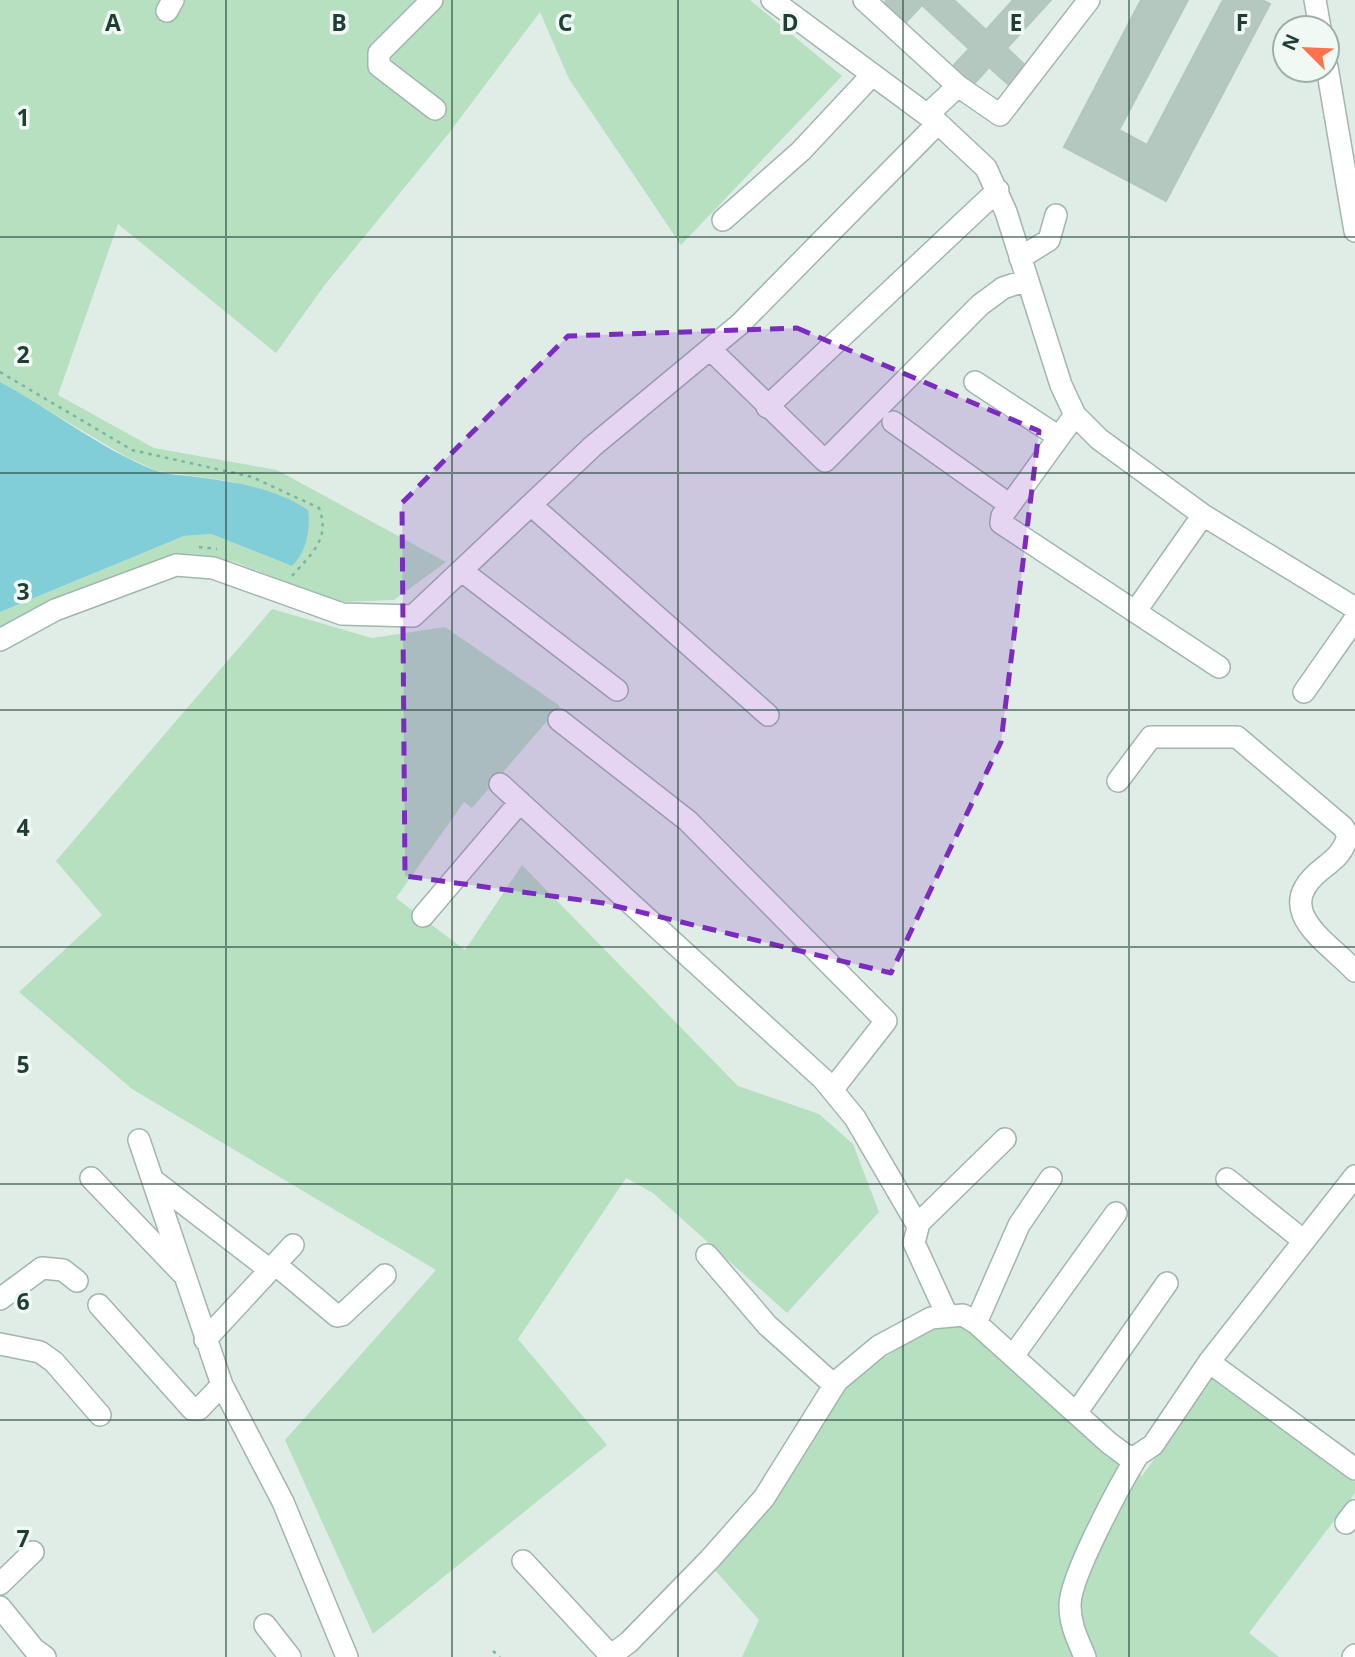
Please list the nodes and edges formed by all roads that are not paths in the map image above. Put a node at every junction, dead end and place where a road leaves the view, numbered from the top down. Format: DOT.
graph roads {
  1 [pos="432,0"];
  2 [pos="772,0"];
  3 [pos="864,0"];
  4 [pos="1088,0"];
  5 [pos="872,75"];
  6 [pos="1332,84"];
  7 [pos="958,86"];
  8 [pos="435,109"];
  9 [pos="932,119"];
  10 [pos="1347,139"];
  11 [pos="998,190"];
  12 [pos="1056,215"];
  13 [pos="723,220"];
  14 [pos="1355,231"];
  15 [pos="1020,258"];
  16 [pos="1027,280"];
  17 [pos="710,349"];
  18 [pos="975,382"];
  19 [pos="767,407"];
  20 [pos="1075,415"];
  21 [pos="893,422"];
  22 [pos="1059,437"];
  23 [pos="531,505"];
  24 [pos="1010,505"];
  25 [pos="1203,515"];
  26 [pos="461,571"];
  27 [pos="1355,608"];
  28 [pos="1135,612"];
  29 [pos="1355,619"];
  30 [pos="0,640"];
  31 [pos="1219,667"];
  32 [pos="617,690"];
  33 [pos="1304,692"];
  34 [pos="768,715"];
  35 [pos="559,720"];
  36 [pos="1118,781"];
  37 [pos="500,784"];
  38 [pos="520,802"];
  39 [pos="423,916"];
  40 [pos="1355,971"];
  41 [pos="832,1090"];
  42 [pos="1006,1139"];
  43 [pos="139,1140"];
  44 [pos="1355,1176"];
  45 [pos="91,1178"];
  46 [pos="1051,1178"];
  47 [pos="1227,1179"];
  48 [pos="153,1180"];
  49 [pos="1116,1213"];
  50 [pos="918,1226"];
  51 [pos="1304,1241"];
  52 [pos="293,1245"];
  53 [pos="707,1255"];
  54 [pos="272,1267"];
  55 [pos="384,1275"];
  56 [pos="185,1277"];
  57 [pos="76,1281"];
  58 [pos="1167,1283"];
  59 [pos="0,1299"];
  60 [pos="99,1305"];
  61 [pos="947,1315"];
  62 [pos="976,1323"];
  63 [pos="205,1340"];
  64 [pos="0,1344"];
  65 [pos="1013,1356"];
  66 [pos="1209,1362"];
  67 [pos="222,1385"];
  68 [pos="834,1385"];
  69 [pos="1076,1413"];
  70 [pos="100,1415"];
  71 [pos="1138,1455"];
  72 [pos="1355,1469"];
  73 [pos="33,1552"];
  74 [pos="523,1561"];
  75 [pos="0,1584"];
  76 [pos="0,1607"];
  77 [pos="265,1625"];
  78 [pos="610,1656"];
  79 [pos="45,1657"];
  80 [pos="290,1657"];
  81 [pos="347,1657"];
  82 [pos="1085,1657"];
  1 -- 8 [label="street"];
  2 -- 5 [label="street"];
  3 -- 7 [label="street"];
  4 -- 7 [label="street"];
  5 -- 9 [label="street"];
  5 -- 13 [label="street"];
  6 -- 10 [label="street"];
  7 -- 9 [label="street"];
  9 -- 11 [label="street"];
  9 -- 17 [label="street"];
  10 -- 14 [label="street"];
  11 -- 15 [label="street"];
  11 -- 19 [label="street"];
  12 -- 15 [label="street"];
  15 -- 16 [label="street"];
  16 -- 19 [label="street"];
  16 -- 20 [label="street"];
  17 -- 19 [label="street"];
  17 -- 23 [label="street"];
  18 -- 22 [label="street"];
  20 -- 22 [label="street"];
  20 -- 25 [label="street"];
  21 -- 24 [label="street"];
  22 -- 24 [label="street"];
  23 -- 26 [label="street"];
  23 -- 34 [label="street"];
  24 -- 28 [label="street"];
  25 -- 27 [label="street"];
  25 -- 28 [label="street"];
  26 -- 30 [label="street"];
  26 -- 32 [label="street"];
  28 -- 31 [label="street"];
  29 -- 33 [label="street"];
  35 -- 41 [label="street"];
  36 -- 40 [label="street"];
  37 -- 38 [label="street"];
  38 -- 39 [label="street"];
  38 -- 41 [label="street"];
  41 -- 50 [label="street"];
  42 -- 50 [label="street"];
  43 -- 48 [label="street"];
  44 -- 51 [label="street"];
  45 -- 56 [label="street"];
  46 -- 62 [label="street"];
  47 -- 51 [label="street"];
  48 -- 54 [label="street"];
  48 -- 56 [label="street"];
  49 -- 65 [label="street"];
  50 -- 61 [label="street"];
  51 -- 66 [label="street"];
  52 -- 54 [label="street"];
  53 -- 68 [label="street"];
  54 -- 55 [label="street"];
  54 -- 63 [label="street"];
  56 -- 63 [label="street"];
  57 -- 59 [label="street"];
  58 -- 69 [label="street"];
  60 -- 67 [label="street"];
  61 -- 62 [label="street"];
  61 -- 68 [label="street"];
  62 -- 65 [label="street"];
  63 -- 67 [label="street"];
  64 -- 70 [label="street"];
  65 -- 69 [label="street"];
  66 -- 71 [label="street"];
  66 -- 72 [label="street"];
  67 -- 81 [label="street"];
  68 -- 78 [label="street"];
  69 -- 71 [label="street"];
  71 -- 82 [label="street"];
  73 -- 75 [label="street"];
  74 -- 78 [label="street"];
  76 -- 79 [label="street"];
  77 -- 80 [label="street"];
}
